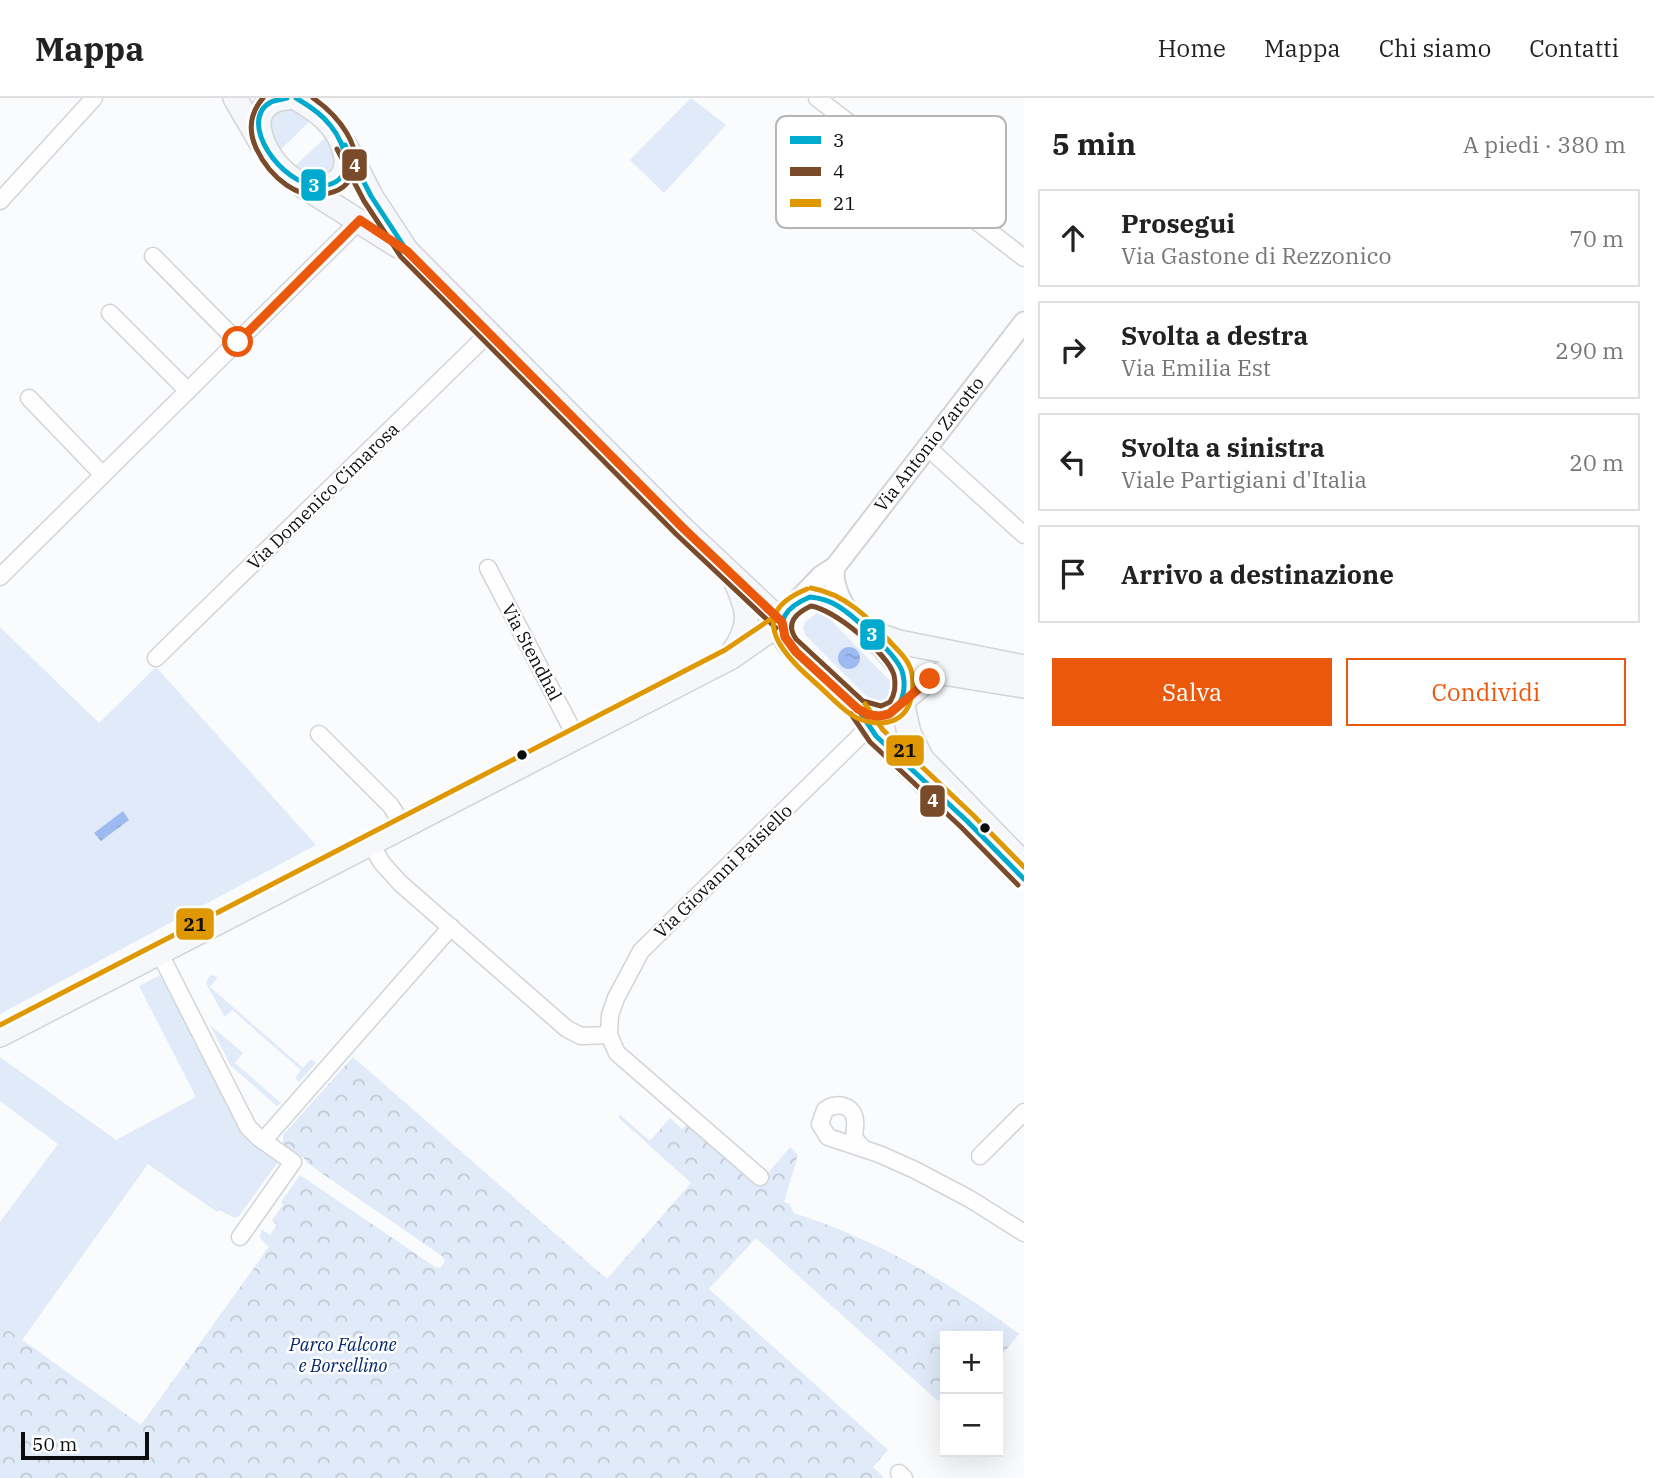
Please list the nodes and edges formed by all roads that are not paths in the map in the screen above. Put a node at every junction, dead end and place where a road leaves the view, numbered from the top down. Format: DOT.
graph roads {
  1 [pos="94,98"];
  2 [pos="235,98"];
  3 [pos="817,98"];
  4 [pos="296,99"];
  5 [pos="840,116"];
  6 [pos="345,145"];
  7 [pos="265,149"];
  8 [pos="303,186"];
  9 [pos="0,201"];
  10 [pos="360,220"];
  11 [pos="985,228"];
  12 [pos="407,251"];
  13 [pos="153,256"];
  14 [pos="1024,258"];
  15 [pos="110,313"];
  16 [pos="1024,322"];
  17 [pos="489,333"];
  18 [pos="238,342"];
  19 [pos="188,391"];
  20 [pos="29,398"];
  21 [pos="927,447"];
  22 [pos="103,475"];
  23 [pos="1024,535"];
  24 [pos="835,567"];
  25 [pos="488,568"];
  26 [pos="732,574"];
  27 [pos="0,577"];
  28 [pos="787,613"];
  29 [pos="857,622"];
  30 [pos="796,652"];
  31 [pos="156,658"];
  32 [pos="730,658"];
  33 [pos="1024,667"];
  34 [pos="1024,686"];
  35 [pos="902,701"];
  36 [pos="864,718"];
  37 [pos="319,734"];
  38 [pos="576,737"];
  39 [pos="403,826"];
  40 [pos="370,843"];
  41 [pos="1024,864"];
  42 [pos="1024,880"];
  43 [pos="451,928"];
  44 [pos="159,952"];
  45 [pos="0,1035"];
  46 [pos="608,1035"];
  47 [pos="1024,1112"];
  48 [pos="263,1141"];
  49 [pos="863,1148"];
  50 [pos="980,1156"];
  51 [pos="760,1177"];
  52 [pos="1024,1233"];
  53 [pos="240,1237"];
  1 -- 9 [label="street"];
  2 -- 7 [label="main road"];
  3 -- 5 [label="street"];
  4 -- 6 [label="main road"];
  4 -- 7 [label="main road"];
  6 -- 8 [label="main road"];
  6 -- 12 [label="main road"];
  7 -- 8 [label="main road"];
  8 -- 10 [label="main road"];
  10 -- 12 [label="main road"];
  10 -- 18 [label="street"];
  11 -- 14 [label="street"];
  12 -- 17 [label="main road"];
  13 -- 18 [label="street"];
  15 -- 19 [label="street"];
  16 -- 21 [label="street, Via Antonio Zarotto"];
  17 -- 26 [label="main road"];
  17 -- 31 [label="street, Via Domenico Cimarosa"];
  18 -- 19 [label="street"];
  19 -- 22 [label="street"];
  20 -- 22 [label="street"];
  21 -- 23 [label="street"];
  21 -- 24 [label="street, Via Antonio Zarotto"];
  22 -- 27 [label="street"];
  24 -- 28 [label="street, Via Antonio Zarotto"];
  24 -- 29 [label="street"];
  25 -- 38 [label="street, Via Stendhal"];
  26 -- 28 [label="main road"];
  26 -- 32 [label="main road"];
  28 -- 29 [label="main road"];
  28 -- 30 [label="main road"];
  28 -- 32 [label="main road"];
  29 -- 33 [label="main road"];
  29 -- 35 [label="main road"];
  30 -- 32 [label="main road"];
  30 -- 36 [label="main road"];
  32 -- 38 [label="main road"];
  34 -- 35 [label="main road"];
  35 -- 36 [label="main road"];
  35 -- 41 [label="main road"];
  36 -- 42 [label="main road"];
  36 -- 46 [label="street, Via Giovanni Paisiello"];
  37 -- 39 [label="street"];
  38 -- 39 [label="main road"];
  39 -- 40 [label="main road"];
  40 -- 43 [label="street"];
  40 -- 44 [label="main road"];
  43 -- 46 [label="street"];
  43 -- 48 [label="street"];
  44 -- 45 [label="main road"];
  44 -- 48 [label="street"];
  46 -- 51 [label="street"];
  47 -- 50 [label="street"];
  48 -- 53 [label="street"];
  49 -- 52 [label="street"];
}
